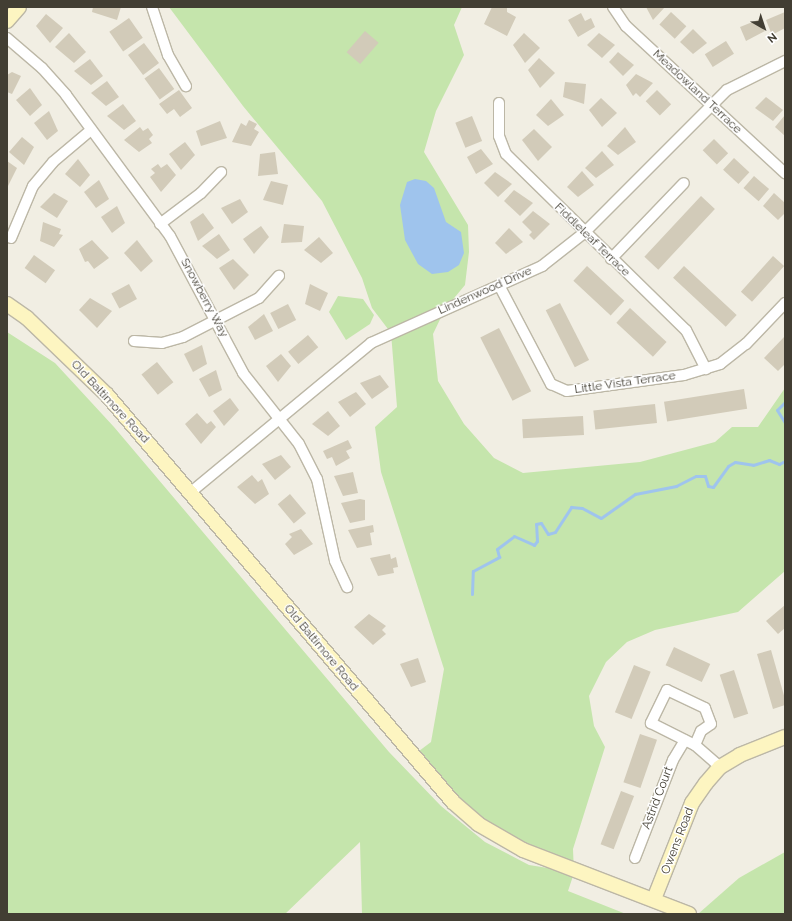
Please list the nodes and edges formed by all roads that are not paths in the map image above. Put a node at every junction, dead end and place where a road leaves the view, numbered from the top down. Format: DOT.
graph roads {
  1 [pos="19,7"];
  2 [pos="152,7"];
  3 [pos="613,7"];
  4 [pos="7,21"];
  5 [pos="7,38"];
  6 [pos="785,61"];
  7 [pos="186,86"];
  8 [pos="499,103"];
  9 [pos="711,104"];
  10 [pos="91,130"];
  11 [pos="221,172"];
  12 [pos="785,173"];
  13 [pos="684,183"];
  14 [pos="160,224"];
  15 [pos="584,233"];
  16 [pos="11,238"];
  17 [pos="611,259"];
  18 [pos="279,276"];
  19 [pos="500,287"];
  20 [pos="785,303"];
  21 [pos="7,304"];
  22 [pos="216,320"];
  23 [pos="134,341"];
  24 [pos="706,369"];
  25 [pos="278,419"];
  26 [pos="191,492"];
  27 [pos="347,588"];
  28 [pos="785,737"];
  29 [pos="690,742"];
  30 [pos="720,767"];
  31 [pos="635,858"];
  32 [pos="654,899"];
  33 [pos="689,914"];
  1 -- 4 [label="street"];
  2 -- 7 [label="street"];
  3 -- 9 [label="street, Meadowland Terrace"];
  5 -- 10 [label="street, Snowberry Way"];
  6 -- 9 [label="street, Lindenwood Drive"];
  8 -- 15 [label="street, Fiddleleaf Terrace"];
  9 -- 12 [label="street, Meadowland Terrace"];
  9 -- 15 [label="street, Lindenwood Drive"];
  10 -- 14 [label="street, Snowberry Way"];
  10 -- 16 [label="street"];
  11 -- 14 [label="street"];
  13 -- 17 [label="street"];
  14 -- 22 [label="street, Snowberry Way"];
  15 -- 17 [label="street, Fiddleleaf Terrace"];
  15 -- 19 [label="street, Lindenwood Drive"];
  17 -- 24 [label="street, Fiddleleaf Terrace"];
  18 -- 22 [label="street"];
  19 -- 24 [label="street, Little Vista Terrace"];
  19 -- 25 [label="street, Lindenwood Drive"];
  20 -- 24 [label="street, Little Vista Terrace"];
  21 -- 26 [label="street, Old Baltimore Road"];
  22 -- 23 [label="street"];
  22 -- 25 [label="street, Snowberry Way"];
  25 -- 26 [label="street, Lindenwood Drive"];
  25 -- 27 [label="street, Snowberry Way"];
  26 -- 32 [label="street, Old Baltimore Road"];
  28 -- 30 [label="street, Owens Road"];
  29 -- 29 [label="street, Astrid Court"];
  29 -- 30 [label="street, Astrid Court"];
  29 -- 31 [label="street, Astrid Court"];
  30 -- 32 [label="street, Owens Road"];
  32 -- 33 [label="street, Old Baltimore Road"];
}
